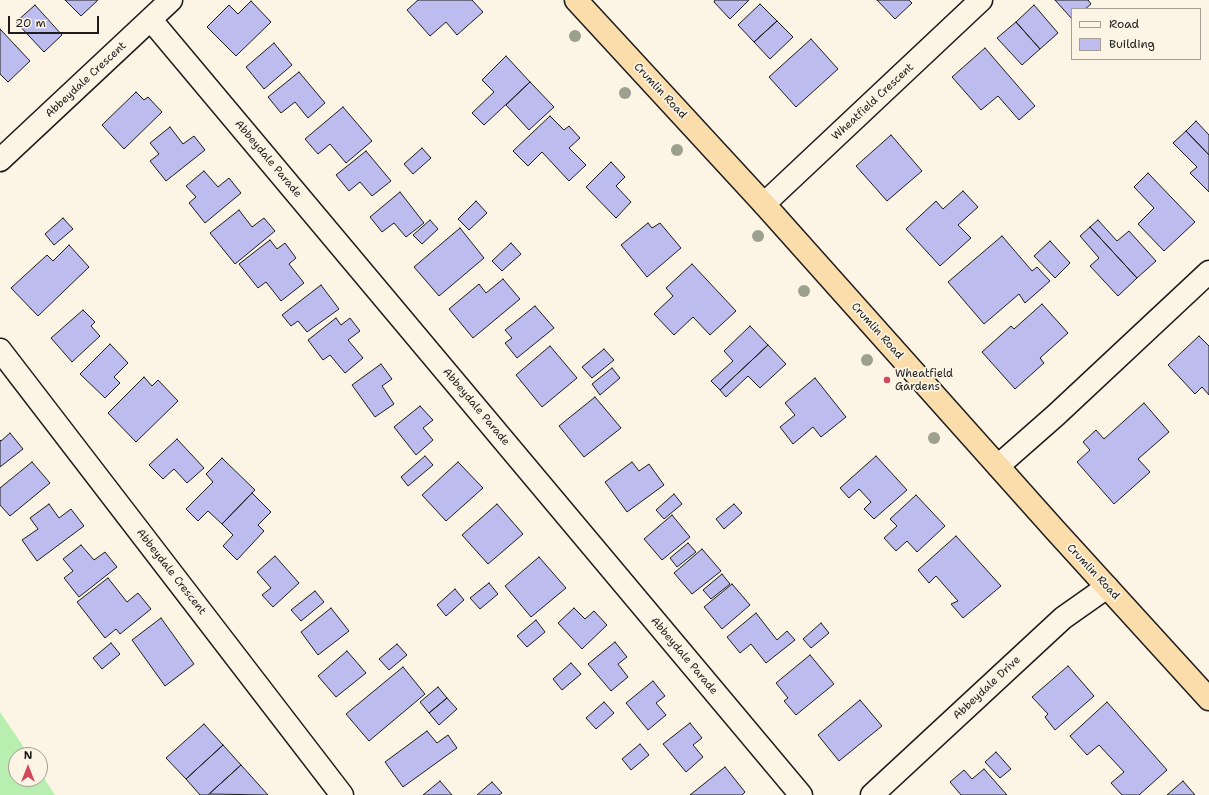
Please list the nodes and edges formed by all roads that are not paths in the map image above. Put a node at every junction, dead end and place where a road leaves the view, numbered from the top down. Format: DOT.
graph roads {
  1 [pos="171,0"];
  2 [pos="576,0"];
  3 [pos="981,0"];
  4 [pos="151,20"];
  5 [pos="0,160"];
  6 [pos="764,204"];
  7 [pos="1209,272"];
  8 [pos="0,350"];
  9 [pos="998,466"];
  10 [pos="1107,587"];
  11 [pos="1209,699"];
  12 [pos="342,795"];
  13 [pos="801,795"];
  14 [pos="872,795"];
  1 -- 4 [label="street, Abbeydale Crescent"];
  2 -- 6 [label="highway, Crumlin Road"];
  3 -- 6 [label="street, Wheatfield Crescent"];
  4 -- 5 [label="street, Abbeydale Crescent"];
  4 -- 13 [label="street, Abbeydale Parade"];
  6 -- 9 [label="highway, Crumlin Road"];
  7 -- 9 [label="street"];
  8 -- 12 [label="street, Abbeydale Crescent"];
  9 -- 10 [label="highway, Crumlin Road"];
  10 -- 11 [label="highway, Crumlin Road"];
  10 -- 14 [label="street, Abbeydale Drive"];
}
